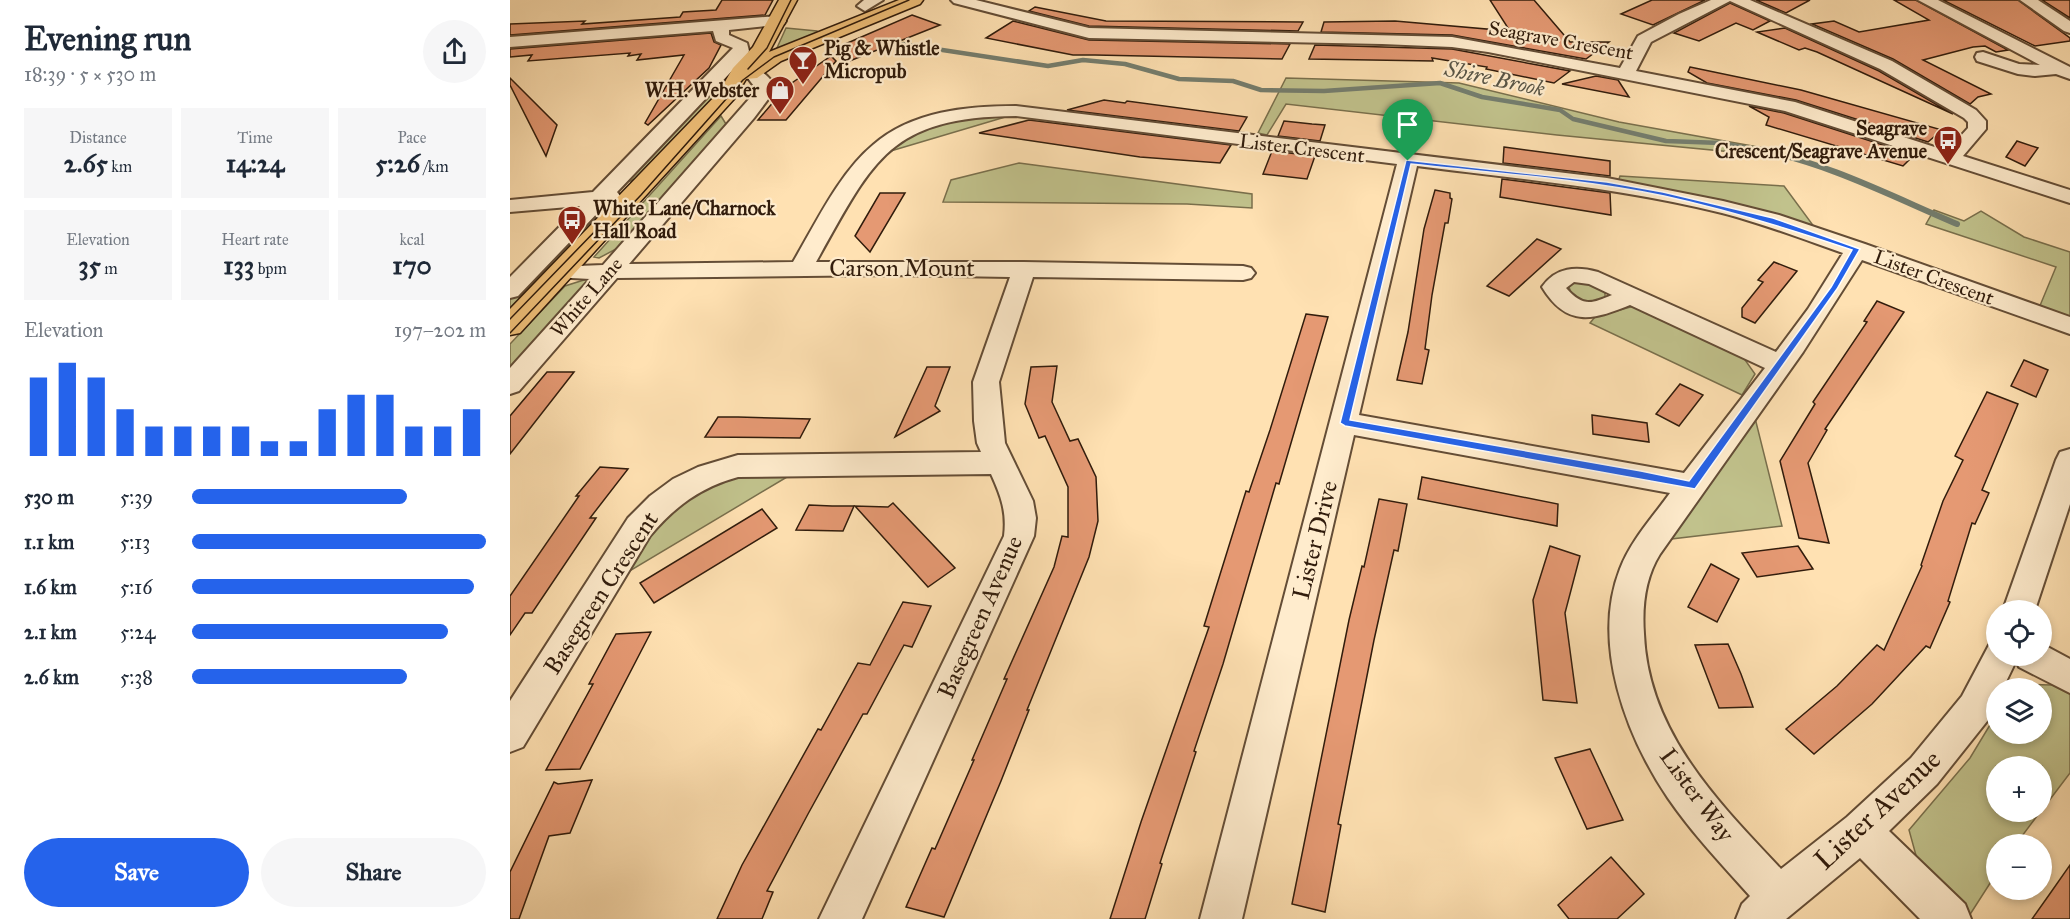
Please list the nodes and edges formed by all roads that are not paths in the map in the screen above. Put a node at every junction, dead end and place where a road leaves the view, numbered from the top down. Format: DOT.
graph roads {
  1 [pos="788,0"];
  2 [pos="913,0"];
  3 [pos="959,0"];
  4 [pos="1724,0"];
  5 [pos="1737,0"];
  6 [pos="1926,0"];
  7 [pos="2028,0"];
  8 [pos="867,9"];
  9 [pos="778,21"];
  10 [pos="723,25"];
  11 [pos="2070,28"];
  12 [pos="510,42"];
  13 [pos="1983,57"];
  14 [pos="2064,71"];
  15 [pos="753,73"];
  16 [pos="1626,73"];
  17 [pos="727,95"];
  18 [pos="1951,158"];
  19 [pos="1408,161"];
  20 [pos="636,194"];
  21 [pos="2070,197"];
  22 [pos="601,198"];
  23 [pos="510,206"];
  24 [pos="1857,249"];
  25 [pos="801,268"];
  26 [pos="1024,269"];
  27 [pos="609,270"];
  28 [pos="562,272"];
  29 [pos="1243,273"];
  30 [pos="510,291"];
  31 [pos="1633,297"];
  32 [pos="510,326"];
  33 [pos="2070,326"];
  34 [pos="1779,364"];
  35 [pos="510,385"];
  36 [pos="1345,423"];
  37 [pos="2070,460"];
  38 [pos="999,463"];
  39 [pos="1691,486"];
  40 [pos="2022,600"];
  41 [pos="1996,666"];
  42 [pos="2050,666"];
  43 [pos="2070,677"];
  44 [pos="510,734"];
  45 [pos="1861,831"];
  46 [pos="1768,908"];
  47 [pos="840,919"];
  48 [pos="1221,919"];
  49 [pos="1950,919"];
  1 -- 9 [label="main road, White Lane"];
  2 -- 8 [label="main road"];
  3 -- 16 [label="street, Seagrave Crescent"];
  4 -- 16 [label="street"];
  5 -- 18 [label="street"];
  6 -- 14 [label="street"];
  7 -- 11 [label="street"];
  8 -- 9 [label="main road"];
  8 -- 15 [label="main road"];
  9 -- 10 [label="street"];
  9 -- 17 [label="main road, White Lane"];
  10 -- 12 [label="street"];
  10 -- 22 [label="street"];
  13 -- 14 [label="street"];
  15 -- 17 [label="main road"];
  15 -- 27 [label="street, White Lane"];
  16 -- 18 [label="street, Seagrave Crescent"];
  17 -- 20 [label="main road, White Lane"];
  18 -- 21 [label="street, Seagrave Crescent"];
  19 -- 24 [label="street, Lister Crescent"];
  19 -- 25 [label="street, Lister Crescent"];
  19 -- 36 [label="street, Lister Drive"];
  20 -- 22 [label="street"];
  20 -- 28 [label="main road, White Lane"];
  22 -- 23 [label="street"];
  22 -- 30 [label="street"];
  24 -- 33 [label="street, Lister Crescent"];
  24 -- 34 [label="street, Lister Way"];
  25 -- 26 [label="street, Carson Mount"];
  25 -- 27 [label="street, Carson Mount"];
  26 -- 29 [label="street, Carson Mount"];
  26 -- 38 [label="street, Basegreen Avenue"];
  27 -- 28 [label="street, Carson Mount"];
  27 -- 35 [label="street, White Lane"];
  28 -- 32 [label="main road, White Lane"];
  31 -- 34 [label="street"];
  34 -- 39 [label="street, Lister Way"];
  36 -- 39 [label="street"];
  36 -- 48 [label="street, Lister Drive"];
  37 -- 40 [label="street"];
  38 -- 44 [label="street, Basegreen Crescent"];
  38 -- 47 [label="street, Basegreen Avenue"];
  39 -- 46 [label="street, Lister Way"];
  41 -- 45 [label="street, Lister Avenue"];
  42 -- 43 [label="street"];
  45 -- 46 [label="street, Lister Avenue"];
  45 -- 49 [label="street"];
}
